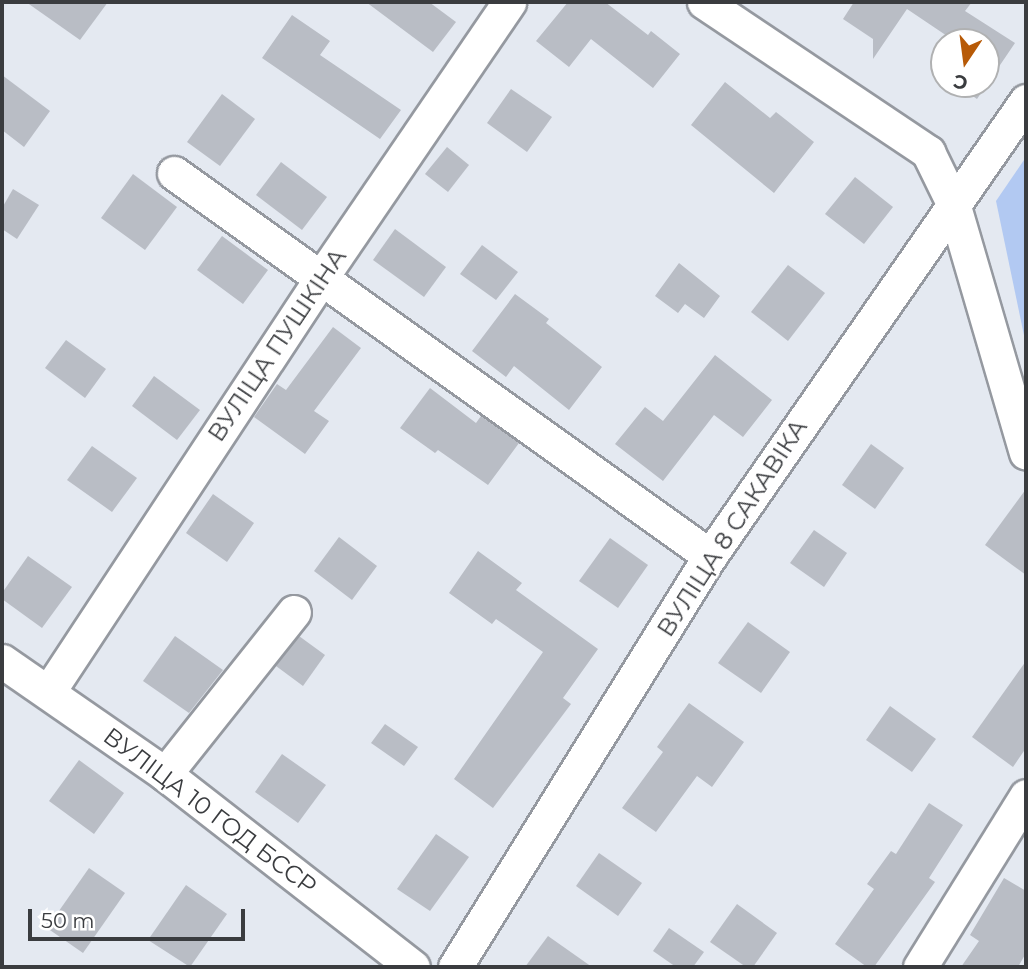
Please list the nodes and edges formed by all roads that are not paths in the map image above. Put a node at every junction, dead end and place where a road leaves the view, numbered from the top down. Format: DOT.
graph roads {
  1 [pos="509,2"];
  2 [pos="704,2"];
  3 [pos="1026,101"];
  4 [pos="174,173"];
  5 [pos="953,203"];
  6 [pos="321,278"];
  7 [pos="1026,453"];
  8 [pos="710,556"];
  9 [pos="294,612"];
  10 [pos="2,660"];
  11 [pos="49,691"];
  12 [pos="165,774"];
  13 [pos="1026,796"];
  14 [pos="413,967"];
  15 [pos="455,967"];
  16 [pos="920,967"];
  1 -- 6 [label="street, ВУЛІЦА ПУШКІНА"];
  2 -- 5 [label="street"];
  3 -- 5 [label="street, ВУЛІЦА 8 САКАВІКА"];
  4 -- 6 [label="street"];
  5 -- 7 [label="street"];
  5 -- 8 [label="street, ВУЛІЦА 8 САКАВІКА"];
  6 -- 8 [label="street"];
  6 -- 11 [label="street, ВУЛІЦА ПУШКІНА"];
  8 -- 15 [label="street, ВУЛІЦА 8 САКАВІКА"];
  9 -- 12 [label="street"];
  10 -- 11 [label="street, ВУЛІЦА 10 ГОД БССР"];
  11 -- 12 [label="street, ВУЛІЦА 10 ГОД БССР"];
  12 -- 14 [label="street, ВУЛІЦА 10 ГОД БССР"];
  13 -- 16 [label="street"];
}
